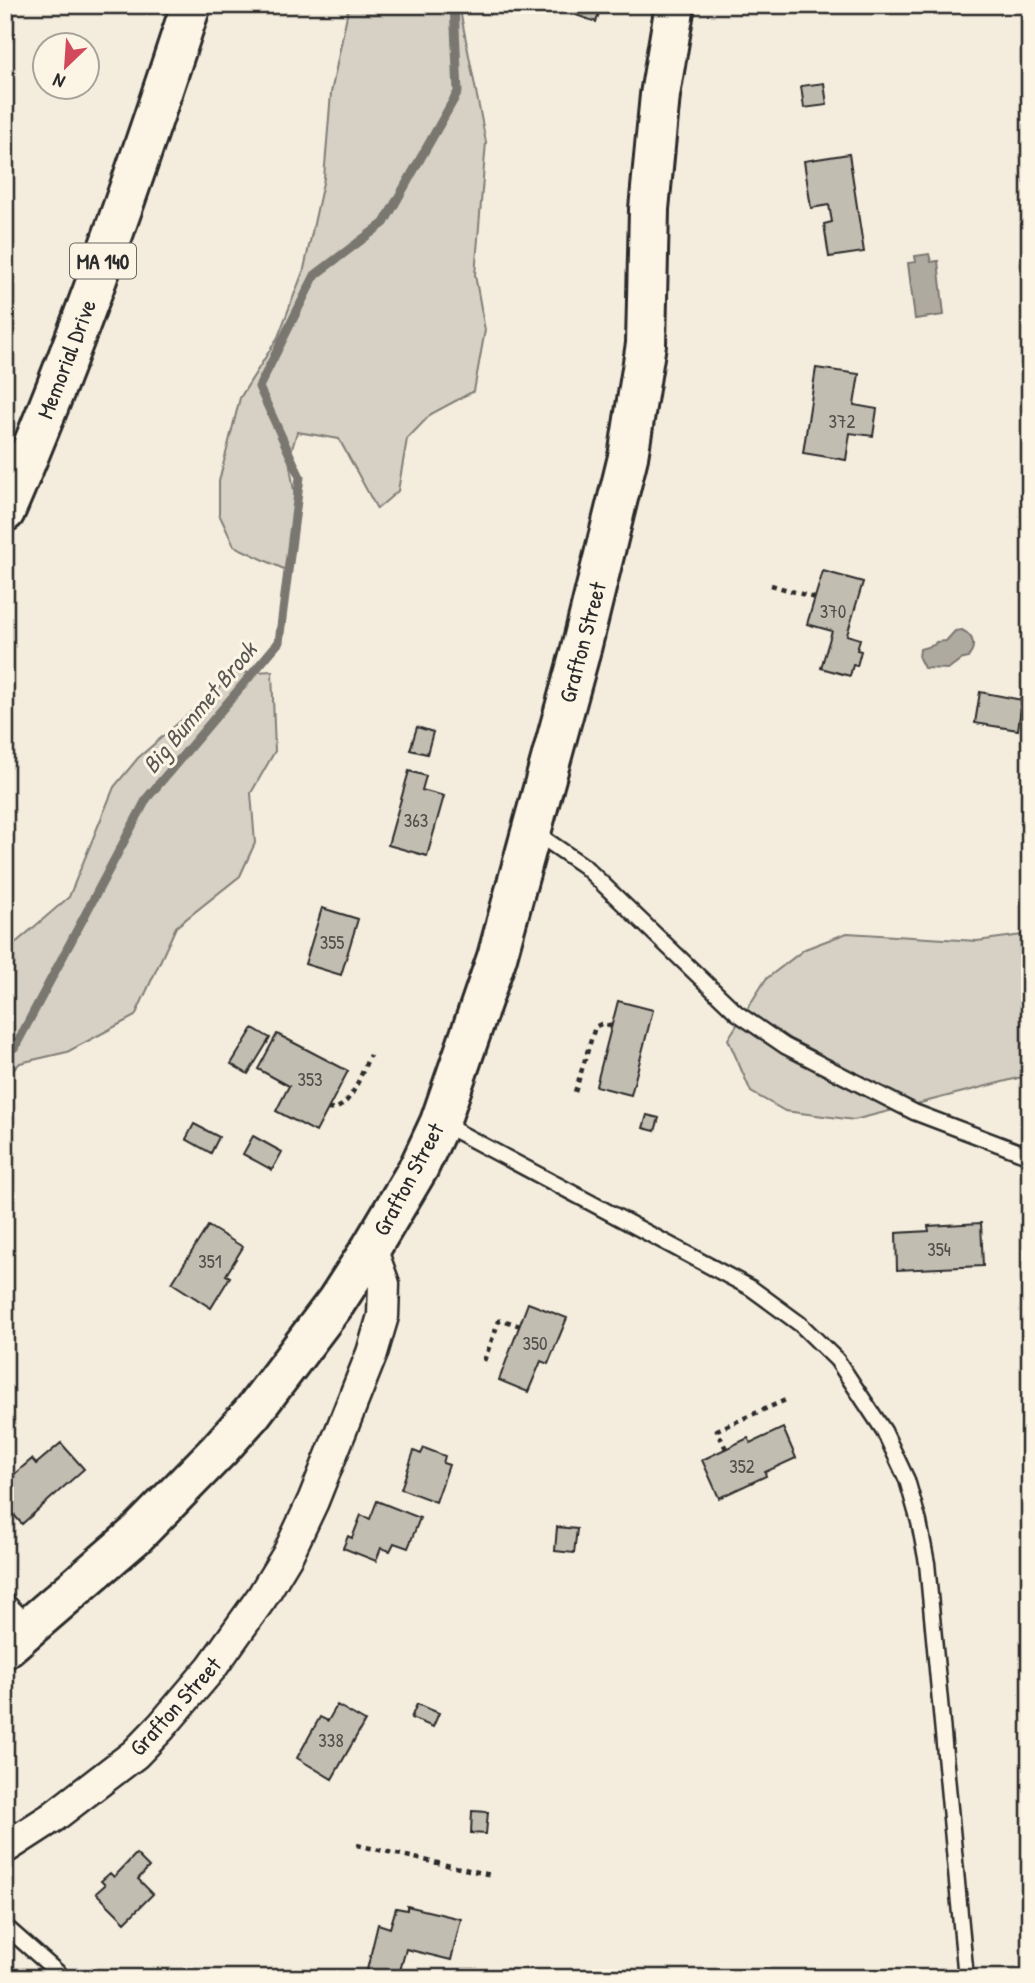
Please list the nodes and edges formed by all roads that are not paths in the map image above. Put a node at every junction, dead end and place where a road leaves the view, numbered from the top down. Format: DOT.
graph roads {
  1 [pos="191,5"];
  2 [pos="675,5"];
  3 [pos="5,513"];
  4 [pos="532,830"];
  5 [pos="440,1122"];
  6 [pos="1030,1156"];
  7 [pos="371,1248"];
  8 [pos="14,1624"];
  9 [pos="5,1848"];
  10 [pos="5,1926"];
  11 [pos="64,1978"];
  12 [pos="966,1978"];
  1 -- 3 [label="street, Memorial Drive / MA 140"];
  2 -- 4 [label="street, Grafton Street"];
  4 -- 5 [label="street, Grafton Street"];
  4 -- 6 [label="lane"];
  5 -- 7 [label="street, Grafton Street"];
  5 -- 12 [label="lane"];
  7 -- 8 [label="street, Grafton Street"];
  7 -- 9 [label="street, Grafton Street"];
  10 -- 11 [label="lane"];
}
